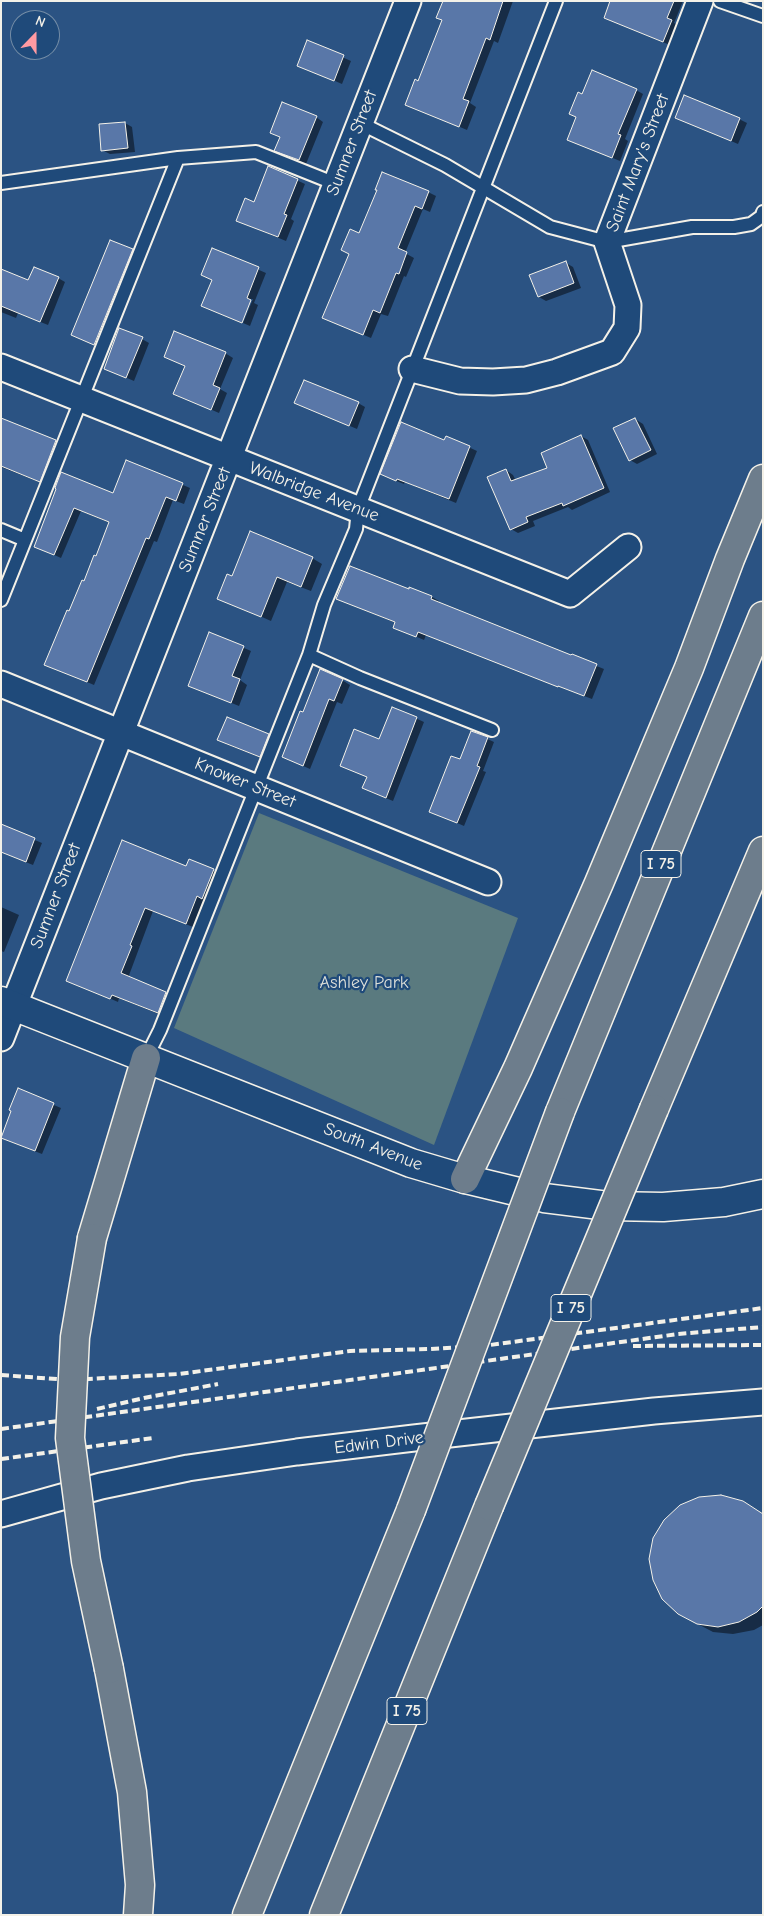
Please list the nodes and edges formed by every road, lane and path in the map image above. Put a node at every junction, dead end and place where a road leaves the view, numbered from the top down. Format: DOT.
graph roads {
  1 [pos="408,1"];
  2 [pos="556,1"];
  3 [pos="700,1"];
  4 [pos="720,1"];
  5 [pos="763,16"];
  6 [pos="360,123"];
  7 [pos="178,158"];
  8 [pos="1,183"];
  9 [pos="336,184"];
  10 [pos="483,188"];
  11 [pos="763,212"];
  12 [pos="607,242"];
  13 [pos="1,367"];
  14 [pos="412,369"];
  15 [pos="81,400"];
  16 [pos="229,459"];
  17 [pos="763,479"];
  18 [pos="358,509"];
  19 [pos="1,530"];
  20 [pos="25,540"];
  21 [pos="628,547"];
  22 [pos="1,600"];
  23 [pos="763,616"];
  24 [pos="309,655"];
  25 [pos="1,684"];
  26 [pos="492,730"];
  27 [pos="120,732"];
  28 [pos="257,788"];
  29 [pos="763,851"];
  30 [pos="488,882"];
  31 [pos="8,1004"];
  32 [pos="1,1038"];
  33 [pos="146,1058"];
  34 [pos="465,1179"];
  35 [pos="763,1194"];
  36 [pos="763,1402"];
  37 [pos="1,1514"];
  38 [pos="138,1915"];
  39 [pos="247,1915"];
  40 [pos="324,1915"];
  1 -- 6 [label="street, Sumner Street"];
  2 -- 10 [label="lane"];
  3 -- 12 [label="street, Saint Mary's Street"];
  4 -- 5 [label="lane"];
  6 -- 9 [label="street, Sumner Street"];
  6 -- 10 [label="lane"];
  7 -- 8 [label="lane"];
  7 -- 9 [label="lane"];
  7 -- 15 [label="lane"];
  9 -- 16 [label="street, Sumner Street"];
  10 -- 12 [label="lane"];
  10 -- 14 [label="lane"];
  11 -- 12 [label="lane"];
  12 -- 14 [label="street, Saint Mary's Street"];
  13 -- 15 [label="street, Walbridge Avenue"];
  14 -- 18 [label="lane"];
  15 -- 16 [label="street, Walbridge Avenue"];
  15 -- 20 [label="lane"];
  16 -- 18 [label="street, Walbridge Avenue"];
  16 -- 27 [label="street, Sumner Street"];
  17 -- 34 [label="highway"];
  18 -- 21 [label="street, Walbridge Avenue"];
  18 -- 24 [label="lane"];
  19 -- 20 [label="lane"];
  20 -- 22 [label="lane"];
  23 -- 39 [label="highway, I 75 / I 75, bridge"];
  24 -- 26 [label="lane"];
  24 -- 28 [label="lane"];
  25 -- 27 [label="street, Knower Street"];
  27 -- 28 [label="street, Knower Street"];
  27 -- 31 [label="street, Sumner Street"];
  28 -- 30 [label="street, Knower Street"];
  28 -- 33 [label="lane"];
  29 -- 40 [label="highway, I 75, bridge"];
  31 -- 32 [label="street, Sumner Street"];
  31 -- 33 [label="street, South Avenue"];
  33 -- 34 [label="street, South Avenue"];
  33 -- 38 [label="highway, bridge"];
  34 -- 35 [label="street, South Avenue"];
  36 -- 37 [label="street, Edwin Drive"];
}
